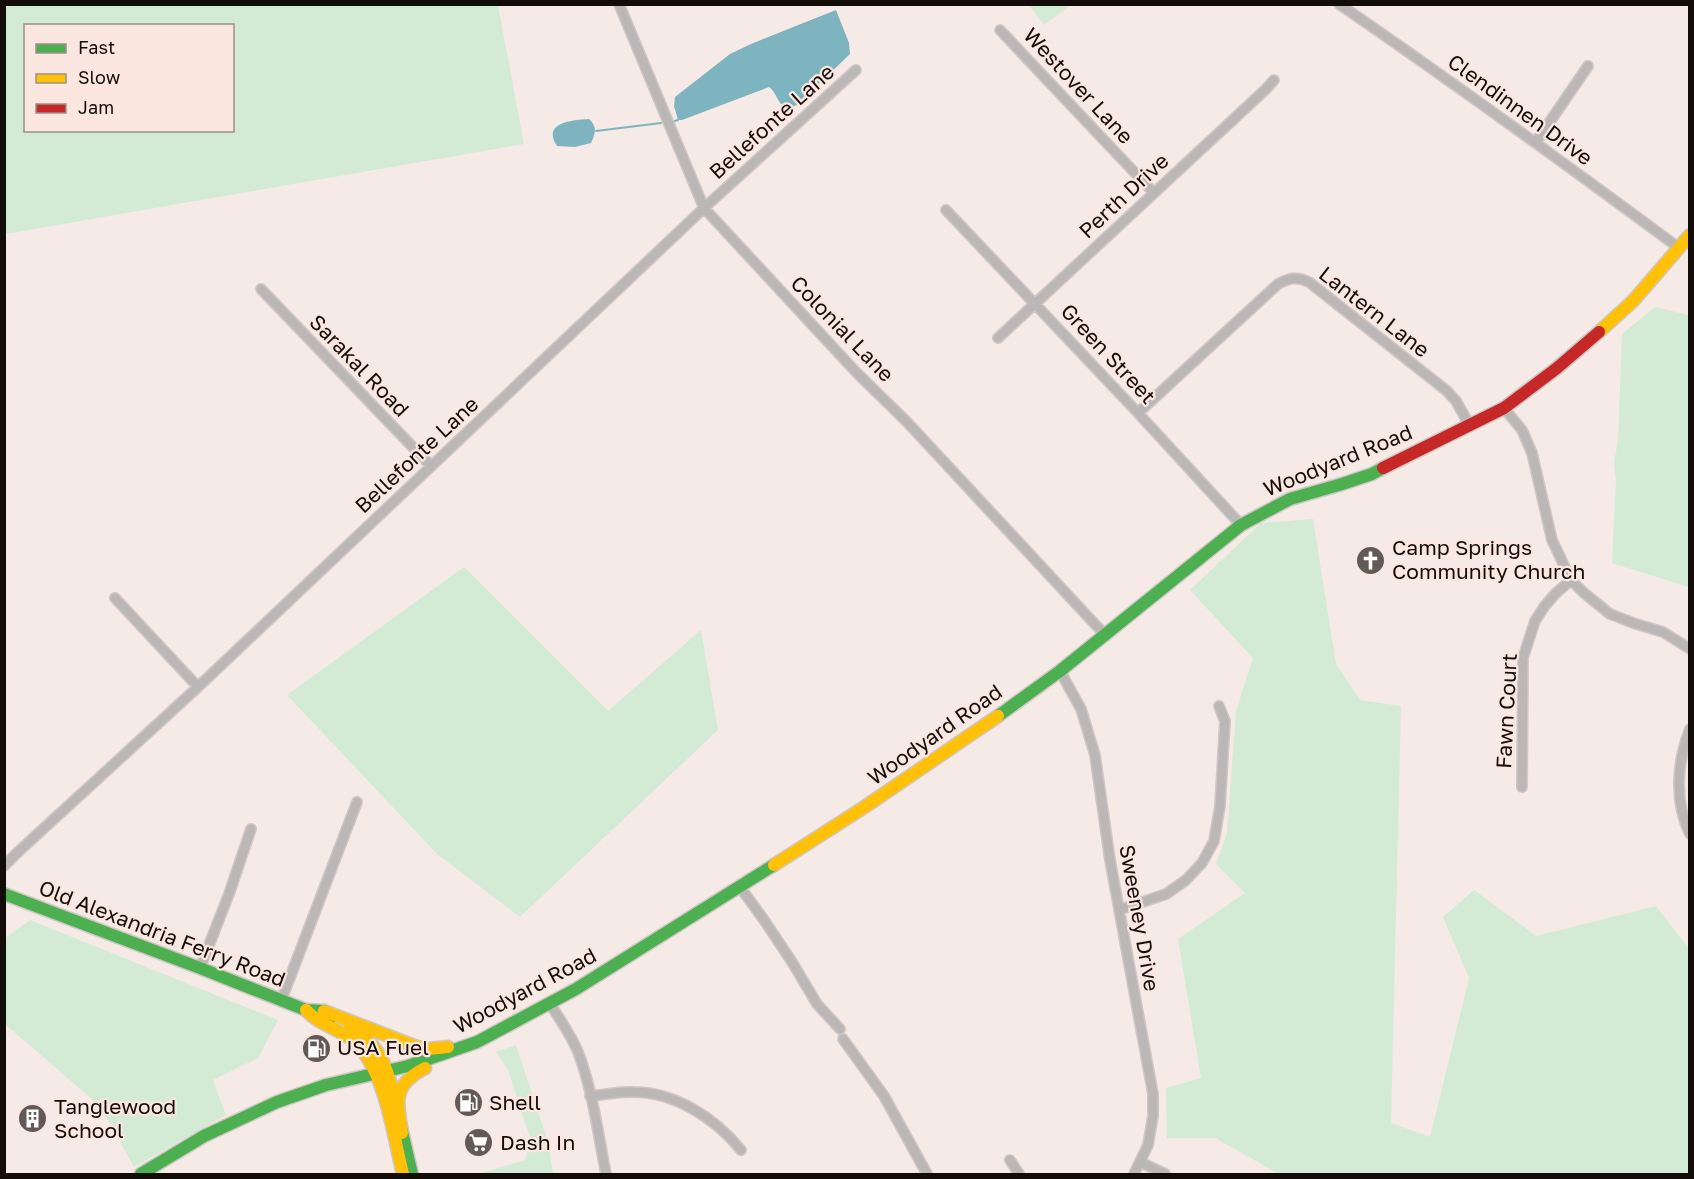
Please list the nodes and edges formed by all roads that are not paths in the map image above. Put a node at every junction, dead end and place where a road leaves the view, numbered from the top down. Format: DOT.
graph roads {
  1 [pos="619,4"];
  2 [pos="1339,4"];
  3 [pos="1000,30"];
  4 [pos="1588,66"];
  5 [pos="856,70"];
  6 [pos="1274,80"];
  7 [pos="1536,142"];
  8 [pos="1154,193"];
  9 [pos="704,208"];
  10 [pos="946,210"];
  11 [pos="1689,235"];
  12 [pos="1679,248"];
  13 [pos="261,289"];
  14 [pos="1036,303"];
  15 [pos="998,338"];
  16 [pos="1504,408"];
  17 [pos="1138,412"];
  18 [pos="1470,426"];
  19 [pos="431,466"];
  20 [pos="1241,525"];
  21 [pos="1571,580"];
  22 [pos="115,598"];
  23 [pos="1105,635"];
  24 [pos="1689,649"];
  25 [pos="1060,671"];
  26 [pos="198,687"];
  27 [pos="1219,706"];
  28 [pos="1689,729"];
  29 [pos="1522,787"];
  30 [pos="357,802"];
  31 [pos="251,829"];
  32 [pos="1689,834"];
  33 [pos="4,866"];
  34 [pos="740,887"];
  35 [pos="4,894"];
  36 [pos="1119,910"];
  37 [pos="200,968"];
  38 [pos="281,1001"];
  39 [pos="550,1004"];
  40 [pos="306,1010"];
  41 [pos="324,1011"];
  42 [pos="840,1029"];
  43 [pos="843,1039"];
  44 [pos="468,1045"];
  45 [pos="382,1072"];
  46 [pos="590,1096"];
  47 [pos="402,1133"];
  48 [pos="741,1150"];
  49 [pos="1010,1160"];
  50 [pos="1140,1162"];
  51 [pos="141,1174"];
  52 [pos="403,1174"];
  53 [pos="412,1174"];
  54 [pos="606,1174"];
  55 [pos="927,1174"];
  56 [pos="1019,1174"];
  57 [pos="1134,1174"];
  58 [pos="1165,1174"];
  1 -- 9 [label="street, Colonial Lane"];
  2 -- 7 [label="street, Clendinnen Drive"];
  3 -- 8 [label="street, Westover Lane"];
  4 -- 7 [label="street"];
  5 -- 9 [label="street, Bellefonte Lane"];
  6 -- 8 [label="street, Perth Drive"];
  7 -- 12 [label="street, Clendinnen Drive"];
  8 -- 14 [label="street, Perth Drive"];
  9 -- 19 [label="street, Bellefonte Lane"];
  9 -- 23 [label="street, Colonial Lane"];
  10 -- 14 [label="street, Green Street"];
  11 -- 12 [label="main road, Woodyard Road"];
  12 -- 16 [label="main road, Woodyard Road"];
  13 -- 19 [label="street, Sarakal Road"];
  14 -- 15 [label="street, Perth Drive"];
  14 -- 17 [label="street, Green Street"];
  16 -- 18 [label="main road, Woodyard Road"];
  16 -- 21 [label="street"];
  17 -- 18 [label="street, Lantern Lane"];
  17 -- 20 [label="street, Green Street"];
  18 -- 20 [label="main road, Woodyard Road"];
  19 -- 26 [label="street, Bellefonte Lane"];
  20 -- 23 [label="main road, Woodyard Road"];
  21 -- 24 [label="street"];
  21 -- 29 [label="street, Fawn Court"];
  22 -- 26 [label="street"];
  23 -- 25 [label="main road, Woodyard Road"];
  25 -- 34 [label="main road, Woodyard Road"];
  25 -- 36 [label="street, Sweeney Drive"];
  26 -- 33 [label="street, Bellefonte Lane"];
  27 -- 36 [label="street"];
  28 -- 32 [label="street"];
  30 -- 38 [label="street"];
  31 -- 37 [label="street"];
  34 -- 39 [label="main road, Woodyard Road"];
  34 -- 42 [label="street"];
  35 -- 37 [label="main road, Old Alexandria Ferry Road"];
  36 -- 50 [label="street, Sweeney Drive"];
  37 -- 38 [label="main road, Old Alexandria Ferry Road"];
  38 -- 40 [label="main road, Old Alexandria Ferry Road"];
  39 -- 44 [label="main road, Woodyard Road"];
  39 -- 46 [label="street"];
  40 -- 41 [label="main road, Old Alexandria Ferry Road"];
  40 -- 45 [label="main road, Old Alexandria Ferry Road"];
  41 -- 44 [label="main road"];
  41 -- 45 [label="main road, Old Alexandria Ferry Road"];
  43 -- 55 [label="street"];
  44 -- 45 [label="main road, Woodyard Road"];
  44 -- 47 [label="main road"];
  45 -- 47 [label="main road"];
  45 -- 51 [label="main road, Woodyard Road"];
  45 -- 52 [label="main road"];
  46 -- 48 [label="street"];
  46 -- 54 [label="street"];
  47 -- 53 [label="main road"];
  49 -- 56 [label="street"];
  50 -- 57 [label="street, Sweeney Drive"];
  50 -- 58 [label="street"];
}
